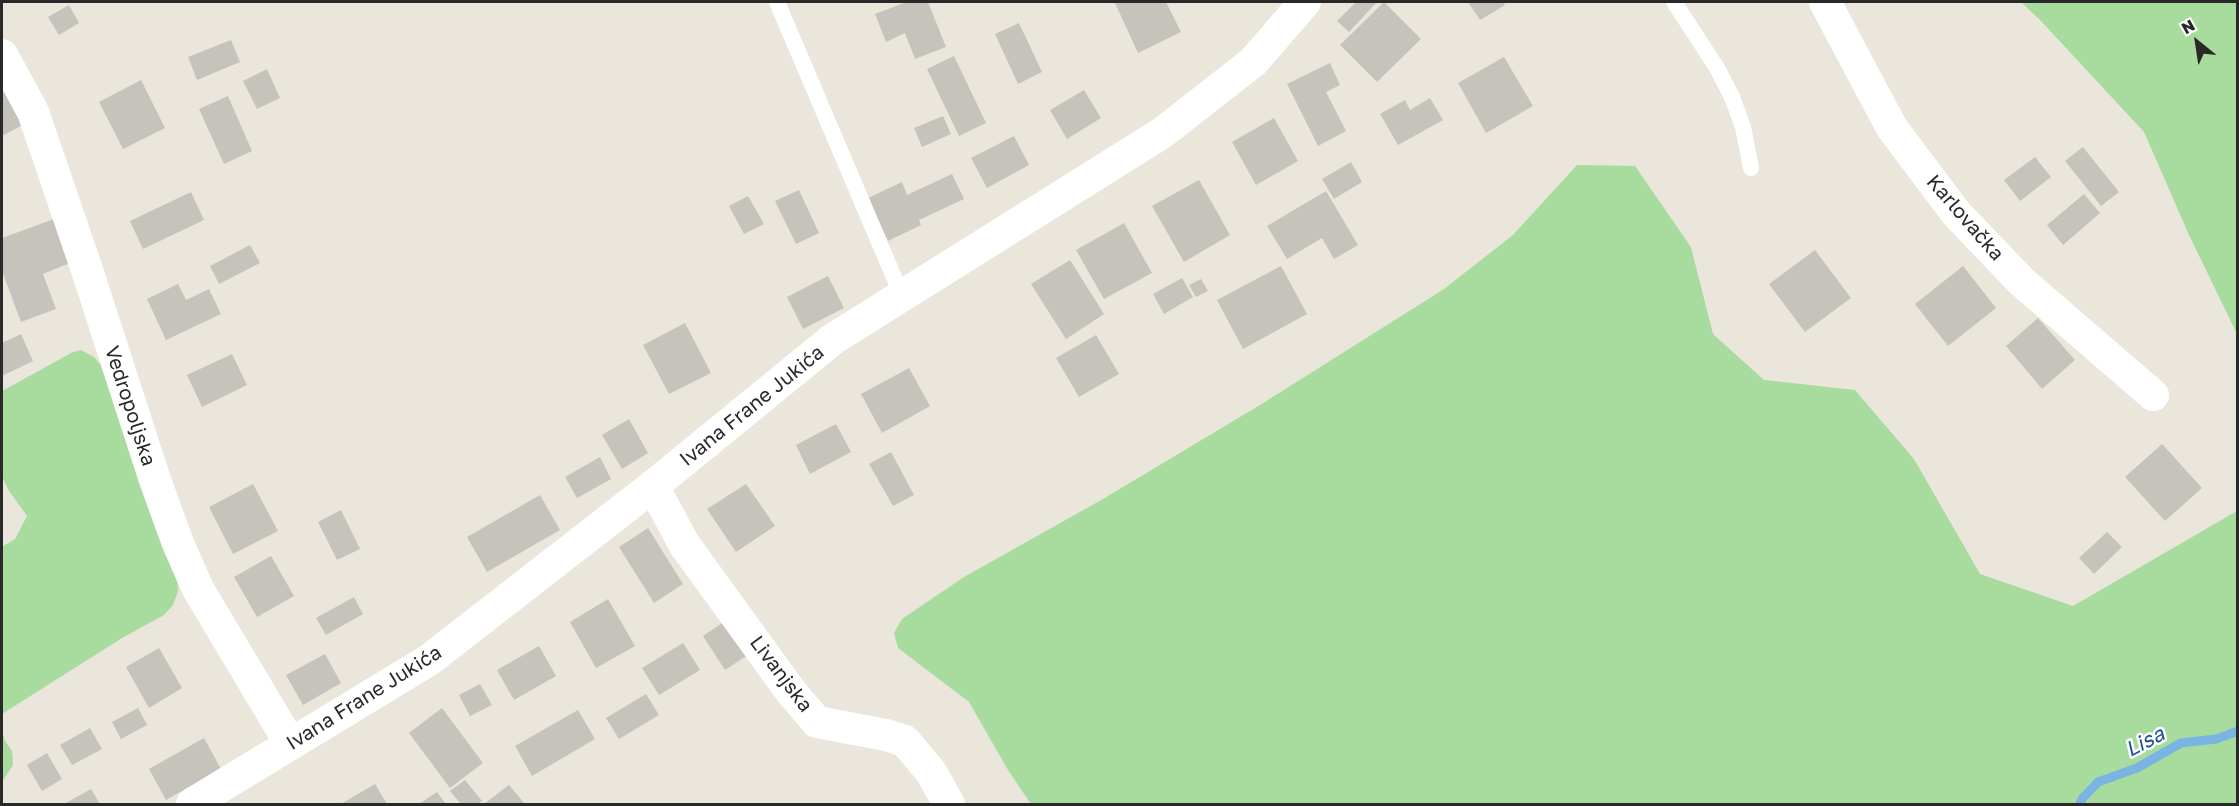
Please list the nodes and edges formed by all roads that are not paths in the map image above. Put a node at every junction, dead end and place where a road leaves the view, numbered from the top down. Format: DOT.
graph roads {
  1 [pos="777,2"];
  2 [pos="1305,2"];
  3 [pos="1674,2"];
  4 [pos="1825,2"];
  5 [pos="2,55"];
  6 [pos="1751,168"];
  7 [pos="902,296"];
  8 [pos="2153,395"];
  9 [pos="653,486"];
  10 [pos="290,743"];
  11 [pos="192,804"];
  12 [pos="950,804"];
  1 -- 7 [label="lane"];
  2 -- 7 [label="street, Ivana Frane Jukića"];
  3 -- 6 [label="lane"];
  4 -- 8 [label="street, Karlovačka"];
  5 -- 10 [label="street, Vedropoljska"];
  7 -- 9 [label="street, Ivana Frane Jukića"];
  9 -- 10 [label="street, Ivana Frane Jukića"];
  9 -- 12 [label="street, Livanjska"];
  10 -- 11 [label="street, Ivana Frane Jukića"];
}
